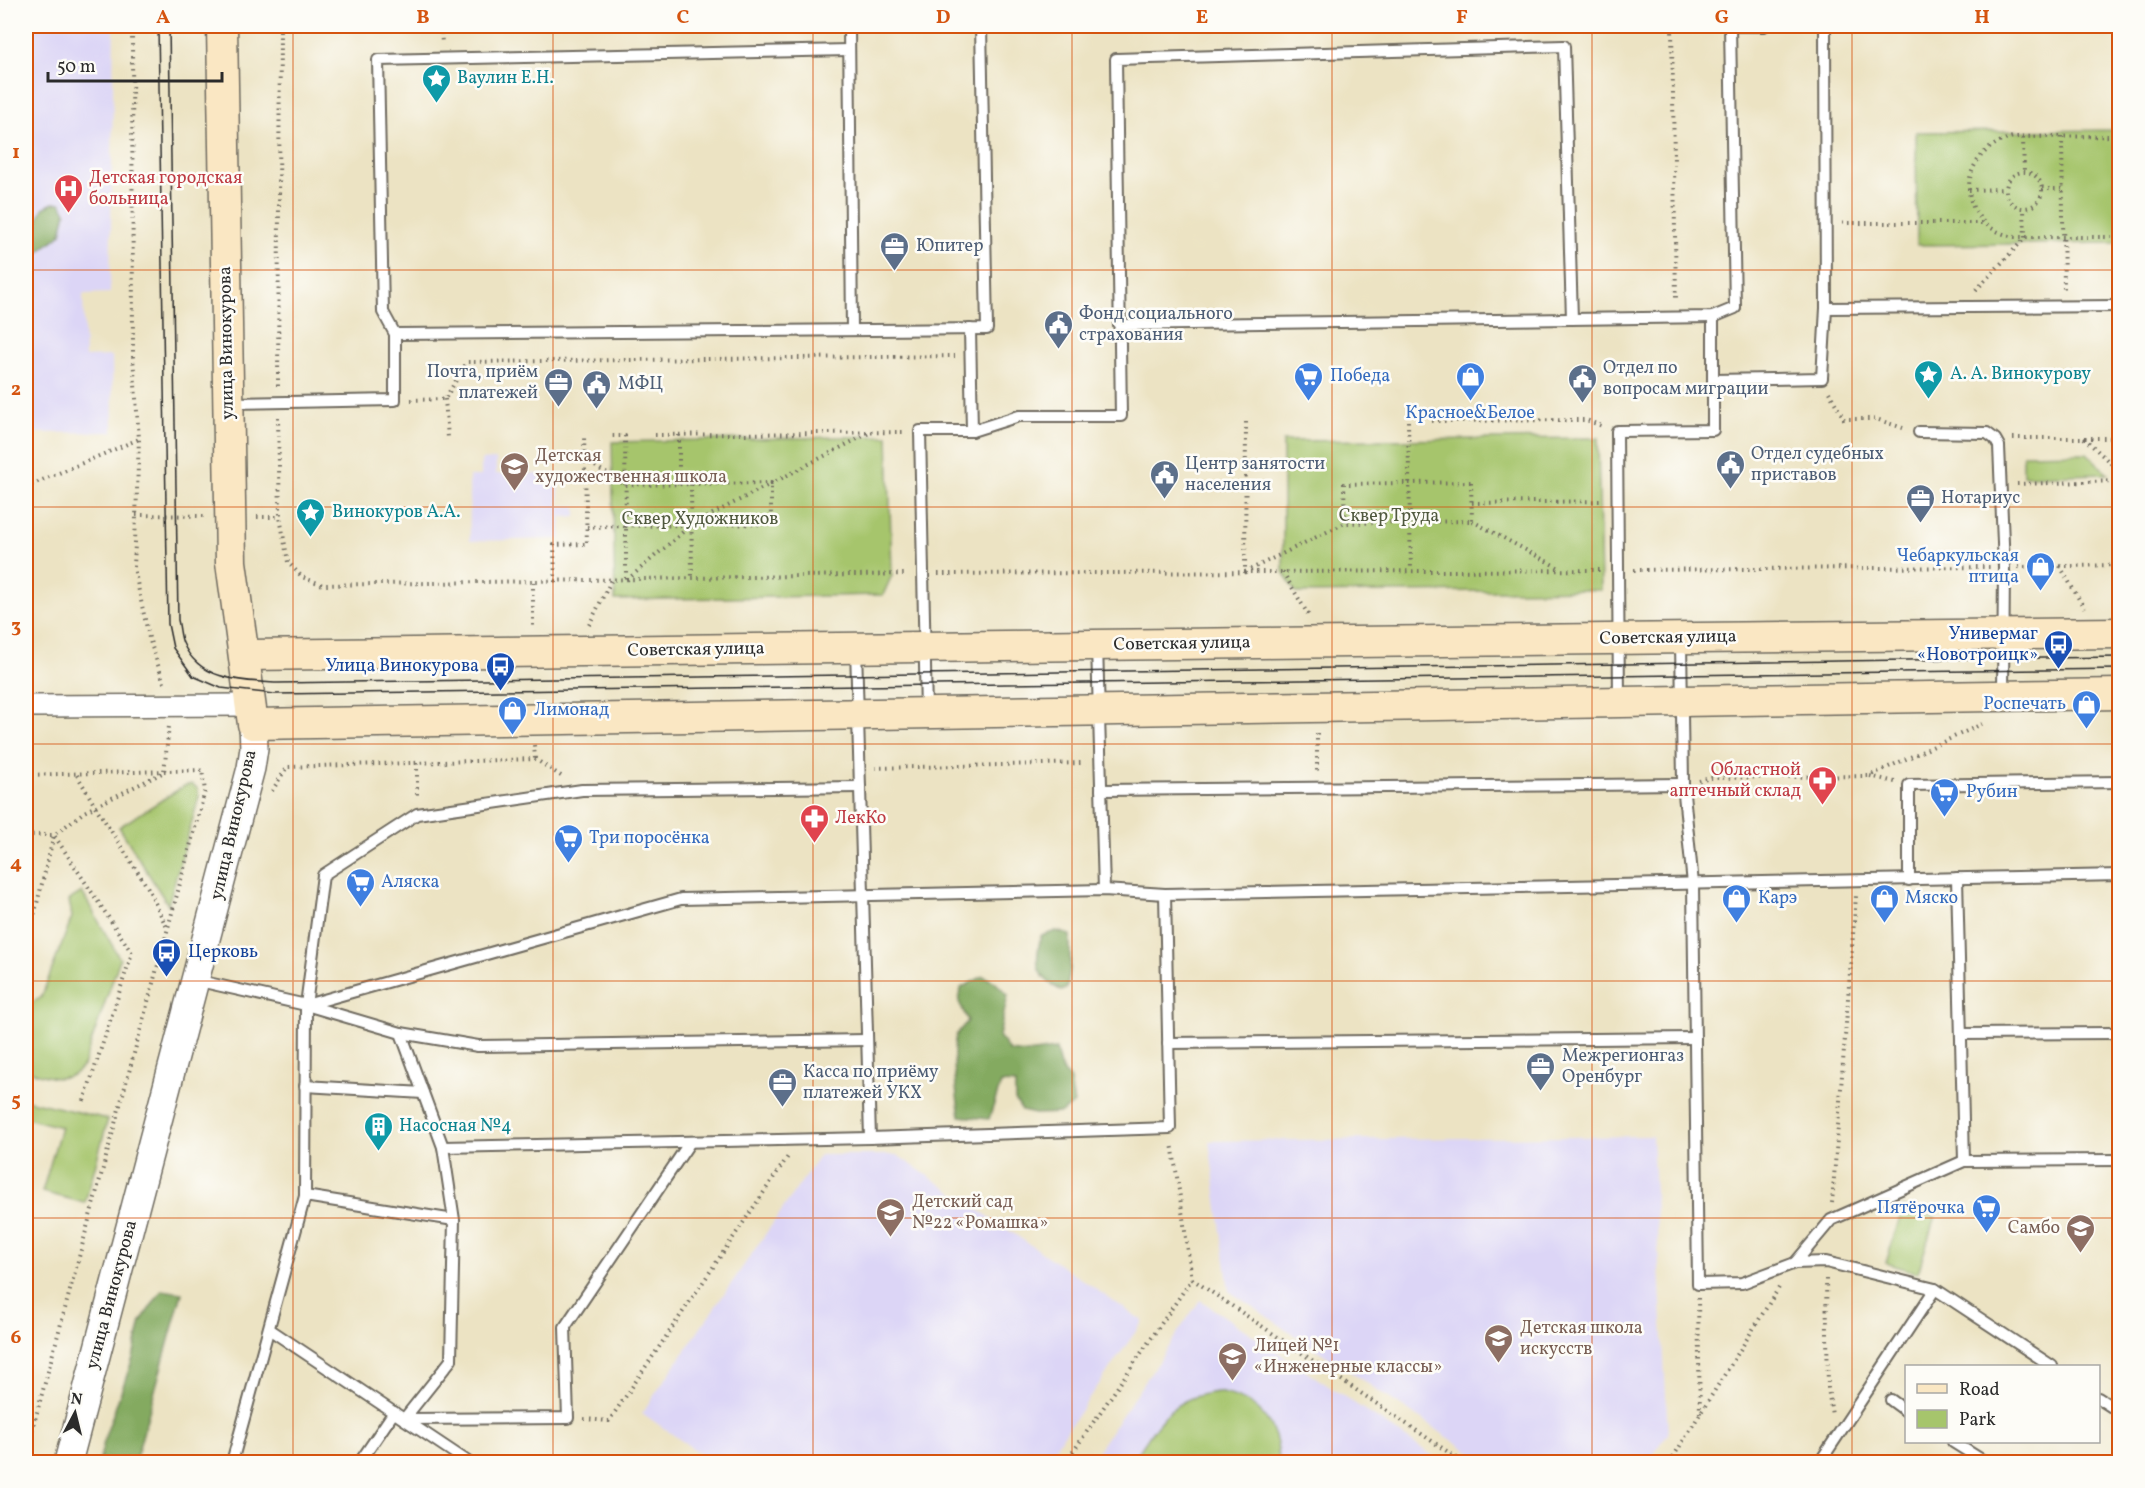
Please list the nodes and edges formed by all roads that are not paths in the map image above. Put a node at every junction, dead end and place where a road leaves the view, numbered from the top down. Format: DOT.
graph roads {
  1 [pos="222,26"];
  2 [pos="849,26"];
  3 [pos="981,26"];
  4 [pos="1764,26"];
  5 [pos="1825,26"];
  6 [pos="849,51"];
  7 [pos="2120,306"];
  8 [pos="1826,308"];
  9 [pos="1713,317"];
  10 [pos="1572,319"];
  11 [pos="1119,325"];
  12 [pos="970,329"];
  13 [pos="852,330"];
  14 [pos="395,334"];
  15 [pos="1713,380"];
  16 [pos="228,403"];
  17 [pos="972,431"];
  18 [pos="1918,432"];
  19 [pos="2120,633"];
  20 [pos="2003,635"];
  21 [pos="1681,638"];
  22 [pos="1618,639"];
  23 [pos="1097,645"];
  24 [pos="924,647"];
  25 [pos="856,648"];
  26 [pos="244,655"];
  27 [pos="2120,694"];
  28 [pos="2003,695"];
  29 [pos="1682,700"];
  30 [pos="1619,702"];
  31 [pos="26,706"];
  32 [pos="1099,710"];
  33 [pos="926,713"];
  34 [pos="858,714"];
  35 [pos="252,715"];
  36 [pos="2120,782"];
  37 [pos="1683,784"];
  38 [pos="860,787"];
  39 [pos="1101,790"];
  40 [pos="2120,875"];
  41 [pos="1958,878"];
  42 [pos="1909,880"];
  43 [pos="1693,884"];
  44 [pos="1104,890"];
  45 [pos="1165,894"];
  46 [pos="863,895"];
  47 [pos="195,980"];
  48 [pos="306,1005"];
  49 [pos="401,1033"];
  50 [pos="2120,1033"];
  51 [pos="1961,1034"];
  52 [pos="1695,1038"];
  53 [pos="867,1040"];
  54 [pos="1168,1043"];
  55 [pos="305,1086"];
  56 [pos="423,1093"];
  57 [pos="870,1138"];
  58 [pos="690,1142"];
  59 [pos="443,1147"];
  60 [pos="2120,1160"];
  61 [pos="1964,1161"];
  62 [pos="305,1196"];
  63 [pos="454,1220"];
  64 [pos="1795,1263"];
  65 [pos="1935,1289"];
  66 [pos="269,1329"];
  67 [pos="2050,1365"];
  68 [pos="2100,1399"];
  69 [pos="1891,1400"];
  70 [pos="1905,1409"];
  71 [pos="394,1412"];
  72 [pos="2120,1412"];
  73 [pos="404,1419"];
  74 [pos="1955,1443"];
  75 [pos="68,1462"];
  76 [pos="232,1462"];
  77 [pos="360,1462"];
  78 [pos="468,1462"];
  79 [pos="1820,1462"];
  80 [pos="1985,1462"];
  1 -- 16 [label="main road, улица Винокурова"];
  2 -- 6 [label="lane"];
  3 -- 12 [label="lane"];
  4 -- 9 [label="lane"];
  5 -- 8 [label="lane"];
  6 -- 13 [label="lane"];
  6 -- 14 [label="lane"];
  7 -- 8 [label="lane"];
  8 -- 15 [label="lane"];
  9 -- 10 [label="lane"];
  9 -- 15 [label="lane"];
  10 -- 11 [label="lane"];
  10 -- 11 [label="lane"];
  11 -- 17 [label="lane"];
  12 -- 13 [label="lane"];
  12 -- 17 [label="lane"];
  13 -- 14 [label="lane"];
  14 -- 16 [label="lane"];
  15 -- 22 [label="lane"];
  16 -- 26 [label="main road, улица Винокурова"];
  17 -- 24 [label="lane"];
  18 -- 20 [label="lane"];
  19 -- 20 [label="main road, Советская улица"];
  20 -- 21 [label="main road, Советская улица"];
  20 -- 28 [label="lane"];
  21 -- 22 [label="main road, Советская улица"];
  21 -- 29 [label="lane"];
  22 -- 23 [label="main road, Советская улица"];
  22 -- 30 [label="lane"];
  23 -- 24 [label="main road, Советская улица"];
  23 -- 32 [label="lane"];
  24 -- 25 [label="main road, Советская улица"];
  24 -- 33 [label="lane"];
  25 -- 26 [label="main road, Советская улица"];
  25 -- 34 [label="lane"];
  26 -- 35 [label="main road, улица Винокурова"];
  27 -- 28 [label="main road"];
  28 -- 29 [label="main road"];
  29 -- 30 [label="main road"];
  29 -- 37 [label="lane"];
  30 -- 32 [label="main road"];
  31 -- 35 [label="street"];
  32 -- 33 [label="main road"];
  32 -- 39 [label="lane"];
  33 -- 34 [label="main road"];
  34 -- 35 [label="main road"];
  34 -- 38 [label="lane"];
  35 -- 47 [label="street, улица Винокурова"];
  36 -- 42 [label="lane"];
  37 -- 39 [label="lane"];
  37 -- 43 [label="lane"];
  38 -- 46 [label="lane"];
  38 -- 48 [label="lane"];
  39 -- 44 [label="lane"];
  40 -- 41 [label="lane"];
  41 -- 42 [label="lane"];
  41 -- 51 [label="lane"];
  42 -- 43 [label="lane"];
  43 -- 45 [label="lane"];
  43 -- 52 [label="lane"];
  44 -- 45 [label="lane"];
  44 -- 46 [label="lane"];
  45 -- 54 [label="lane"];
  46 -- 48 [label="lane"];
  46 -- 53 [label="lane"];
  47 -- 48 [label="lane"];
  47 -- 75 [label="street, улица Винокурова"];
  48 -- 49 [label="lane"];
  48 -- 55 [label="lane"];
  49 -- 53 [label="lane"];
  49 -- 56 [label="lane"];
  50 -- 51 [label="lane"];
  51 -- 61 [label="lane"];
  52 -- 54 [label="lane"];
  52 -- 64 [label="lane"];
  53 -- 57 [label="lane"];
  54 -- 57 [label="lane"];
  55 -- 56 [label="lane"];
  55 -- 62 [label="lane"];
  56 -- 59 [label="lane"];
  57 -- 58 [label="lane"];
  58 -- 59 [label="lane"];
  58 -- 73 [label="lane"];
  59 -- 63 [label="lane"];
  60 -- 61 [label="lane"];
  61 -- 64 [label="lane"];
  62 -- 63 [label="lane"];
  62 -- 66 [label="lane"];
  63 -- 73 [label="lane"];
  64 -- 65 [label="lane"];
  65 -- 67 [label="lane"];
  65 -- 79 [label="lane"];
  66 -- 71 [label="lane"];
  66 -- 76 [label="lane"];
  68 -- 72 [label="lane"];
  69 -- 70 [label="lane"];
  71 -- 73 [label="lane"];
  71 -- 77 [label="lane"];
  73 -- 78 [label="lane"];
  74 -- 80 [label="lane"];
}
